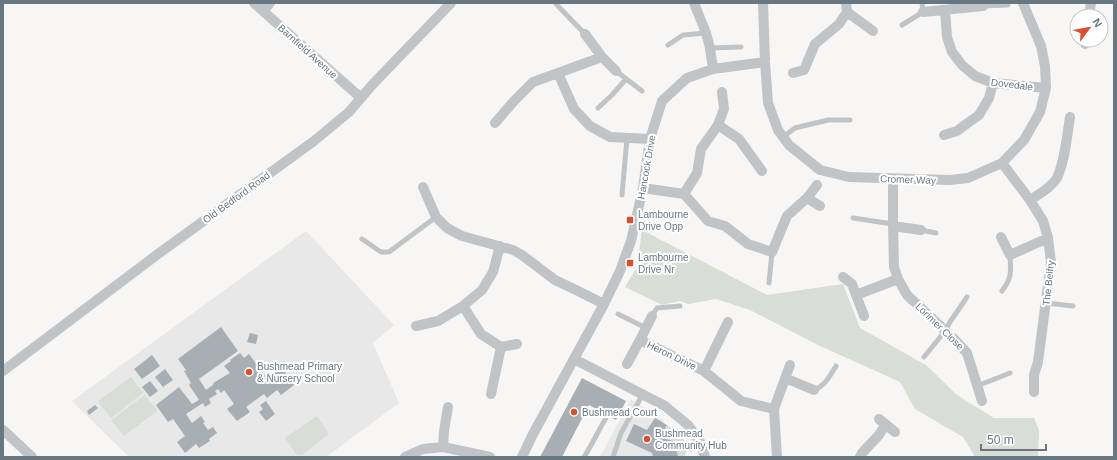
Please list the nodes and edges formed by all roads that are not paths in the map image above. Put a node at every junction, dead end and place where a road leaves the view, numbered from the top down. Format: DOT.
graph roads {
  1 [pos="254,3"];
  2 [pos="451,3"];
  3 [pos="694,3"];
  4 [pos="763,3"];
  5 [pos="1022,3"];
  6 [pos="556,4"];
  7 [pos="969,5"];
  8 [pos="1008,5"];
  9 [pos="983,6"];
  10 [pos="266,7"];
  11 [pos="847,8"];
  12 [pos="923,8"];
  13 [pos="945,10"];
  14 [pos="902,25"];
  15 [pos="873,31"];
  16 [pos="706,33"];
  17 [pos="585,34"];
  18 [pos="668,45"];
  19 [pos="741,47"];
  20 [pos="710,48"];
  21 [pos="602,57"];
  22 [pos="765,62"];
  23 [pos="713,69"];
  24 [pos="616,71"];
  25 [pos="558,73"];
  26 [pos="793,73"];
  27 [pos="626,79"];
  28 [pos="993,84"];
  29 [pos="1046,88"];
  30 [pos="642,91"];
  31 [pos="722,92"];
  32 [pos="361,98"];
  33 [pos="598,108"];
  34 [pos="1070,117"];
  35 [pos="850,120"];
  36 [pos="495,123"];
  37 [pos="718,125"];
  38 [pos="944,135"];
  39 [pos="783,137"];
  40 [pos="627,138"];
  41 [pos="650,139"];
  42 [pos="1002,164"];
  43 [pos="762,171"];
  44 [pos="893,179"];
  45 [pos="817,185"];
  46 [pos="423,187"];
  47 [pos="643,188"];
  48 [pos="684,194"];
  49 [pos="622,195"];
  50 [pos="807,198"];
  51 [pos="1030,200"];
  52 [pos="820,206"];
  53 [pos="436,217"];
  54 [pos="853,218"];
  55 [pos="893,225"];
  56 [pos="921,230"];
  57 [pos="936,233"];
  58 [pos="1001,237"];
  59 [pos="1048,238"];
  60 [pos="362,239"];
  61 [pos="500,246"];
  62 [pos="772,252"];
  63 [pos="1010,255"];
  64 [pos="843,277"];
  65 [pos="898,279"];
  66 [pos="769,283"];
  67 [pos="1002,292"];
  68 [pos="856,296"];
  69 [pos="967,297"];
  70 [pos="1046,303"];
  71 [pos="604,304"];
  72 [pos="463,306"];
  73 [pos="680,306"];
  74 [pos="1073,306"];
  75 [pos="618,314"];
  76 [pos="652,316"];
  77 [pos="864,316"];
  78 [pos="728,322"];
  79 [pos="416,326"];
  80 [pos="646,328"];
  81 [pos="945,331"];
  82 [pos="640,340"];
  83 [pos="516,344"];
  84 [pos="501,347"];
  85 [pos="924,357"];
  86 [pos="574,359"];
  87 [pos="627,364"];
  88 [pos="790,365"];
  89 [pos="836,366"];
  90 [pos="3,371"];
  91 [pos="704,371"];
  92 [pos="1010,373"];
  93 [pos="784,378"];
  94 [pos="977,386"];
  95 [pos="814,390"];
  96 [pos="1034,392"];
  97 [pos="492,394"];
  98 [pos="643,394"];
  99 [pos="982,401"];
  100 [pos="448,406"];
  101 [pos="774,409"];
  102 [pos="606,418"];
  103 [pos="3,430"];
  104 [pos="895,432"];
  105 [pos="700,442"];
  106 [pos="443,447"];
  107 [pos="691,449"];
  108 [pos="32,457"];
  109 [pos="405,457"];
  110 [pos="490,457"];
  111 [pos="522,457"];
  112 [pos="584,457"];
  113 [pos="613,457"];
  114 [pos="705,457"];
  115 [pos="777,457"];
  116 [pos="860,457"];
  1 -- 10 [label="street, Barnfield Avenue"];
  2 -- 32 [label="street, Old Bedford Road"];
  3 -- 16 [label="street"];
  4 -- 22 [label="street, Cromer Way"];
  5 -- 29 [label="street, Cromer Way"];
  6 -- 17 [label="lane"];
  7 -- 9 [label="street"];
  7 -- 13 [label="street"];
  8 -- 9 [label="lane"];
  10 -- 32 [label="street, Barnfield Avenue"];
  11 -- 15 [label="street"];
  11 -- 26 [label="street"];
  12 -- 13 [label="street"];
  12 -- 14 [label="lane"];
  13 -- 28 [label="street, Dovedale"];
  16 -- 18 [label="lane"];
  16 -- 20 [label="street"];
  17 -- 21 [label="street"];
  19 -- 20 [label="lane"];
  20 -- 23 [label="street"];
  21 -- 24 [label="street"];
  21 -- 25 [label="street"];
  22 -- 23 [label="street, Hancock Drive"];
  22 -- 39 [label="street, Cromer Way"];
  23 -- 41 [label="street, Hancock Drive"];
  24 -- 27 [label="lane"];
  25 -- 36 [label="street"];
  25 -- 40 [label="street"];
  27 -- 30 [label="lane"];
  27 -- 33 [label="lane"];
  28 -- 29 [label="street, Dovedale"];
  28 -- 38 [label="street"];
  29 -- 42 [label="street, Cromer Way"];
  31 -- 37 [label="street"];
  32 -- 90 [label="street, Old Bedford Road"];
  34 -- 51 [label="street"];
  35 -- 39 [label="lane"];
  37 -- 43 [label="street"];
  37 -- 48 [label="street"];
  39 -- 44 [label="street, Cromer Way"];
  40 -- 41 [label="street"];
  40 -- 49 [label="lane"];
  41 -- 47 [label="street, Hancock Drive"];
  42 -- 44 [label="street, Cromer Way"];
  42 -- 51 [label="street, The Belfry"];
  44 -- 55 [label="street, Lorimer Close"];
  45 -- 50 [label="street"];
  46 -- 53 [label="street"];
  47 -- 48 [label="street"];
  47 -- 71 [label="street, Hancock Drive"];
  48 -- 62 [label="street"];
  50 -- 52 [label="street"];
  50 -- 62 [label="street"];
  51 -- 59 [label="street, The Belfry"];
  53 -- 60 [label="lane"];
  53 -- 61 [label="street"];
  54 -- 55 [label="lane"];
  55 -- 56 [label="street"];
  55 -- 65 [label="street, Lorimer Close"];
  56 -- 57 [label="lane"];
  58 -- 63 [label="street"];
  59 -- 63 [label="street"];
  59 -- 70 [label="street, The Belfry"];
  61 -- 71 [label="street"];
  61 -- 72 [label="street"];
  62 -- 66 [label="lane"];
  63 -- 67 [label="lane"];
  64 -- 68 [label="street"];
  65 -- 68 [label="street"];
  65 -- 81 [label="street, Lorimer Close"];
  68 -- 77 [label="street"];
  69 -- 81 [label="lane"];
  70 -- 74 [label="lane"];
  70 -- 96 [label="street, The Belfry"];
  71 -- 86 [label="street, Hancock Drive"];
  72 -- 79 [label="street"];
  72 -- 84 [label="street"];
  73 -- 76 [label="lane"];
  75 -- 80 [label="lane"];
  76 -- 80 [label="street, Heron Drive"];
  78 -- 91 [label="street, Heron Drive"];
  80 -- 82 [label="street, Heron Drive"];
  81 -- 85 [label="lane"];
  81 -- 94 [label="street, Lorimer Close"];
  82 -- 87 [label="street, Heron Drive"];
  82 -- 91 [label="street, Heron Drive"];
  83 -- 84 [label="street"];
  84 -- 97 [label="street"];
  86 -- 98 [label="street"];
  86 -- 111 [label="street, Hancock Drive"];
  88 -- 93 [label="street"];
  89 -- 95 [label="lane"];
  91 -- 101 [label="street, Heron Drive"];
  92 -- 94 [label="lane"];
  93 -- 95 [label="street"];
  93 -- 101 [label="street"];
  94 -- 99 [label="street, Lorimer Close"];
  98 -- 105 [label="street"];
  98 -- 113 [label="lane"];
  100 -- 106 [label="street"];
  101 -- 115 [label="street"];
  102 -- 112 [label="lane"];
  103 -- 108 [label="street"];
  104 -- 116 [label="street"];
  105 -- 107 [label="lane"];
  105 -- 114 [label="street"];
  106 -- 109 [label="street"];
  106 -- 110 [label="street"];
}
